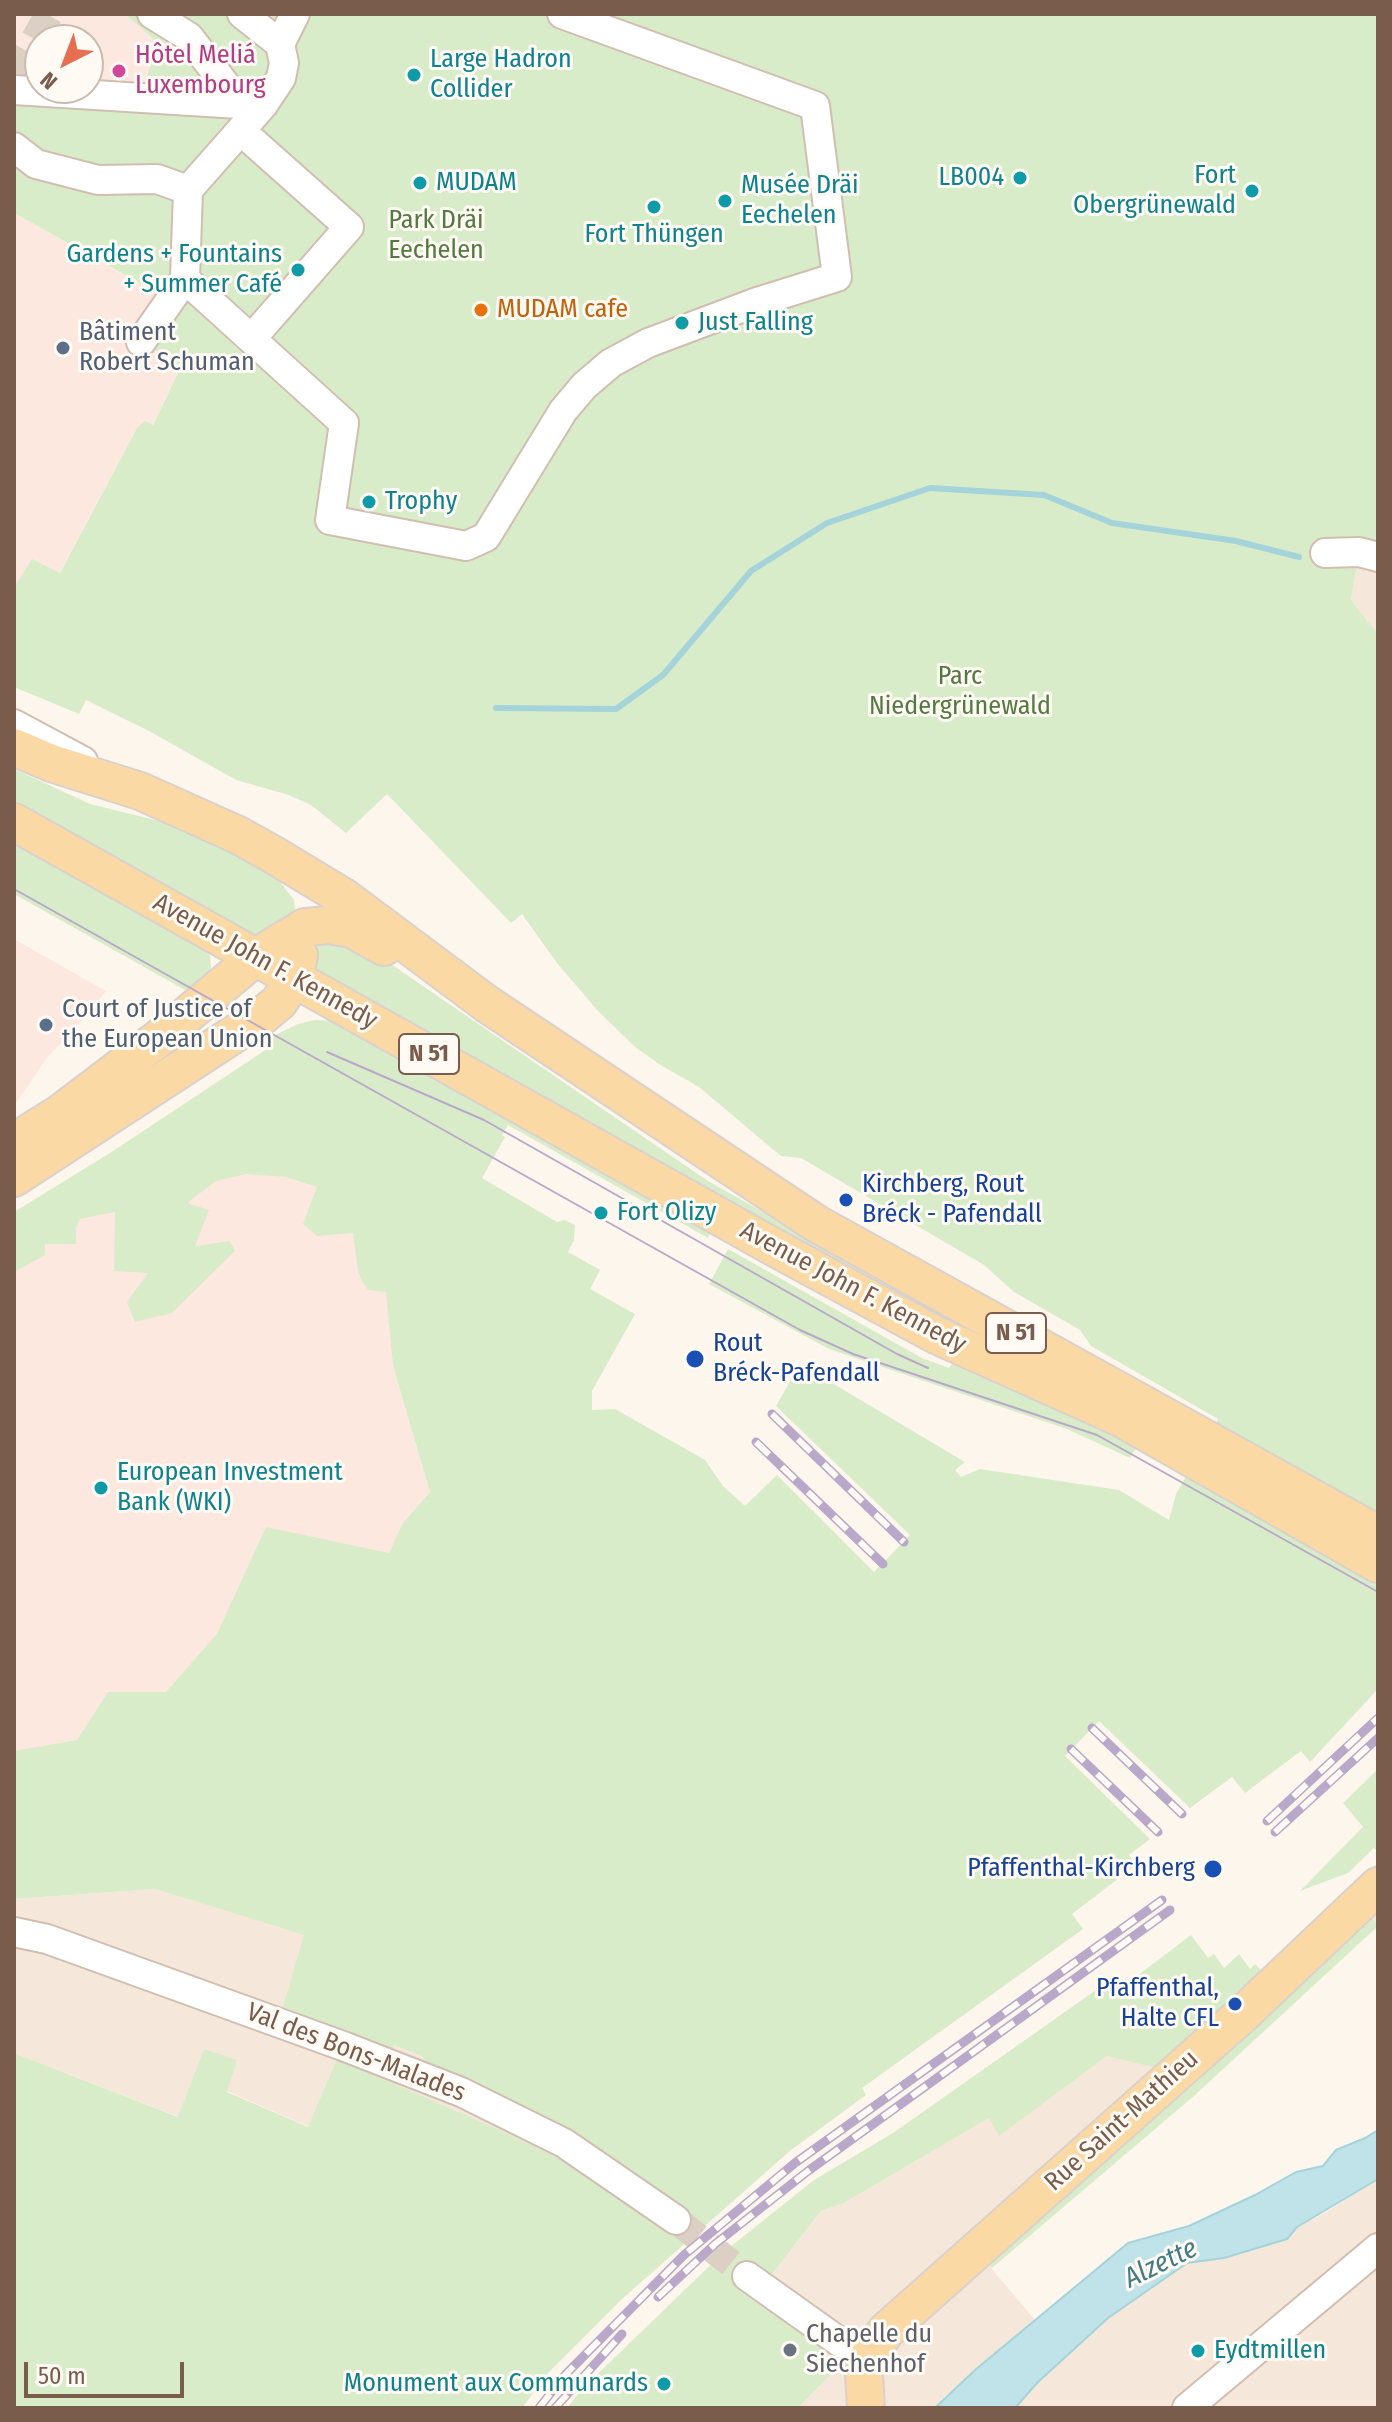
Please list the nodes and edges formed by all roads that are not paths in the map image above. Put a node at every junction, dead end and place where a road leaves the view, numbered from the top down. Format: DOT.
graph roads {
  1 [pos="242,14"];
  2 [pos="295,14"];
  3 [pos="562,14"];
  4 [pos="145,18"];
  5 [pos="280,44"];
  6 [pos="14,90"];
  7 [pos="244,118"];
  8 [pos="14,147"];
  9 [pos="188,190"];
  10 [pos="185,279"];
  11 [pos="252,338"];
  12 [pos="141,342"];
  13 [pos="1325,553"];
  14 [pos="1378,557"];
  15 [pos="14,724"];
  16 [pos="14,747"];
  17 [pos="140,791"];
  18 [pos="14,822"];
  19 [pos="272,854"];
  20 [pos="305,927"];
  21 [pos="256,957"];
  22 [pos="294,979"];
  23 [pos="487,1004"];
  24 [pos="14,1142"];
  25 [pos="14,1178"];
  26 [pos="1201,1449"];
  27 [pos="1378,1534"];
  28 [pos="1378,1564"];
  29 [pos="1378,1886"];
  30 [pos="14,1932"];
  31 [pos="676,2220"];
  32 [pos="1378,2248"];
  33 [pos="747,2276"];
  34 [pos="868,2357"];
  35 [pos="866,2408"];
  36 [pos="1187,2408"];
  1 -- 5 [label="street"];
  2 -- 5 [label="street"];
  3 -- 11 [label="street"];
  4 -- 7 [label="street"];
  5 -- 7 [label="street"];
  6 -- 7 [label="street"];
  7 -- 9 [label="street"];
  7 -- 11 [label="street"];
  8 -- 9 [label="street"];
  9 -- 10 [label="street"];
  10 -- 11 [label="street"];
  10 -- 12 [label="street"];
  13 -- 14 [label="street"];
  15 -- 17 [label="street, Avenue John F. Kennedy"];
  16 -- 17 [label="main road, Avenue John F. Kennedy / N 51"];
  17 -- 19 [label="main road, Avenue John F. Kennedy / N 51"];
  18 -- 21 [label="main road, Avenue John F. Kennedy / N 51"];
  19 -- 20 [label="main road, N 51"];
  19 -- 23 [label="main road, Avenue John F. Kennedy / N 51"];
  20 -- 21 [label="main road"];
  20 -- 22 [label="main road"];
  20 -- 23 [label="main road, N 51"];
  21 -- 22 [label="main road, Avenue John F. Kennedy / N 51"];
  21 -- 24 [label="main road"];
  22 -- 25 [label="main road"];
  22 -- 26 [label="main road, Avenue John F. Kennedy / N 51"];
  23 -- 26 [label="main road, Avenue John F. Kennedy / N 51"];
  26 -- 27 [label="main road, N 51"];
  26 -- 28 [label="main road, N 51"];
  29 -- 34 [label="main road, Rue Saint-Mathieu"];
  30 -- 31 [label="street, Val des Bons-Malades"];
  32 -- 36 [label="street"];
  33 -- 34 [label="street"];
  34 -- 35 [label="main road"];
}
